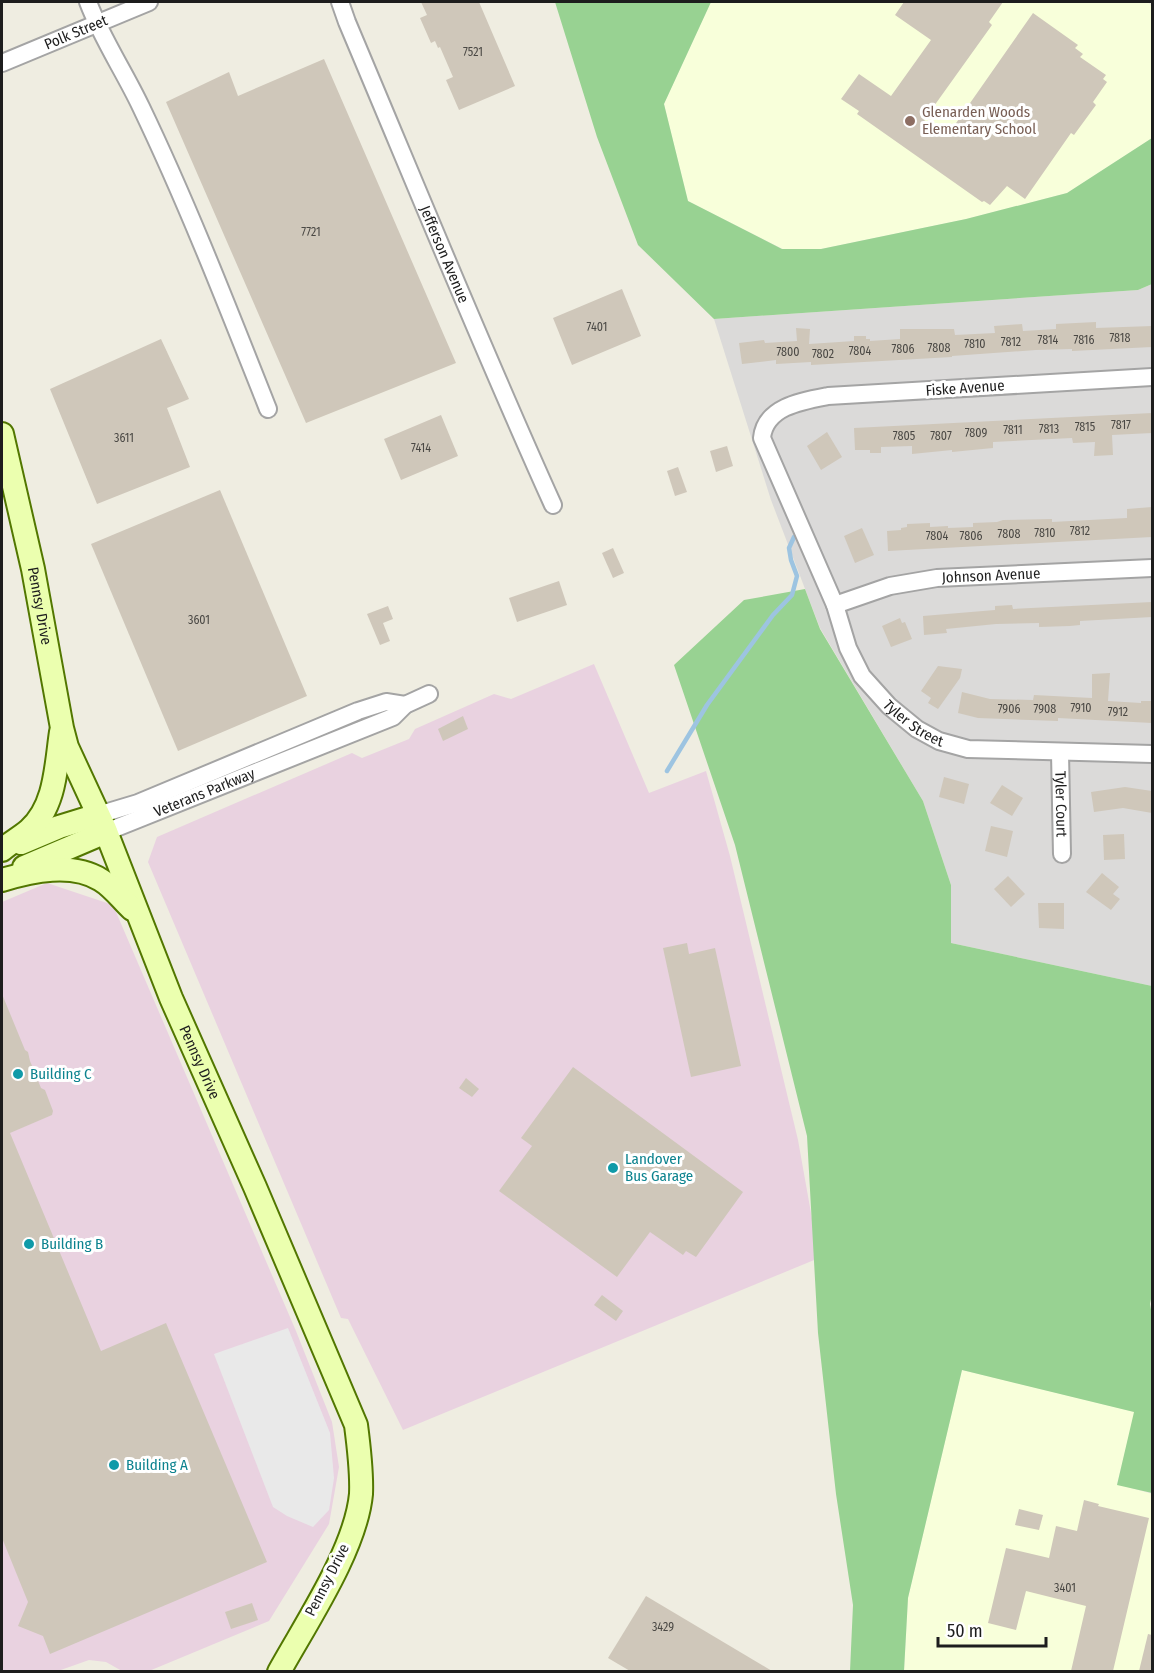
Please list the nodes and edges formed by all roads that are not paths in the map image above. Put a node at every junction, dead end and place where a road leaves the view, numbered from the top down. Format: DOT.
graph roads {
  1 [pos="88,2"];
  2 [pos="149,2"];
  3 [pos="340,2"];
  4 [pos="96,24"];
  5 [pos="2,63"];
  6 [pos="1152,377"];
  7 [pos="268,409"];
  8 [pos="779,411"];
  9 [pos="2,434"];
  10 [pos="553,505"];
  11 [pos="1152,568"];
  12 [pos="835,605"];
  13 [pos="429,694"];
  14 [pos="62,728"];
  15 [pos="1060,753"];
  16 [pos="1152,754"];
  17 [pos="102,824"];
  18 [pos="2,851"];
  19 [pos="1062,854"];
  20 [pos="2,878"];
  21 [pos="139,917"];
  22 [pos="279,1671"];
  1 -- 4 [label="street"];
  2 -- 4 [label="street, Polk Street"];
  3 -- 10 [label="street, Jefferson Avenue"];
  4 -- 5 [label="street, Polk Street"];
  4 -- 7 [label="street"];
  6 -- 8 [label="street, Fiske Avenue"];
  8 -- 12 [label="street, Tyler Street"];
  9 -- 14 [label="main road, Pennsy Drive"];
  11 -- 12 [label="street, Johnson Avenue"];
  12 -- 15 [label="street, Tyler Street"];
  13 -- 17 [label="street, Veterans Parkway"];
  14 -- 17 [label="main road, Pennsy Drive"];
  14 -- 18 [label="main road"];
  15 -- 16 [label="street, Tyler Street"];
  15 -- 19 [label="street, Tyler Court"];
  17 -- 18 [label="main road, Veterans Parkway"];
  17 -- 20 [label="main road, Veterans Parkway"];
  17 -- 21 [label="main road, Pennsy Drive"];
  20 -- 21 [label="main road"];
  21 -- 22 [label="main road, Pennsy Drive"];
}
